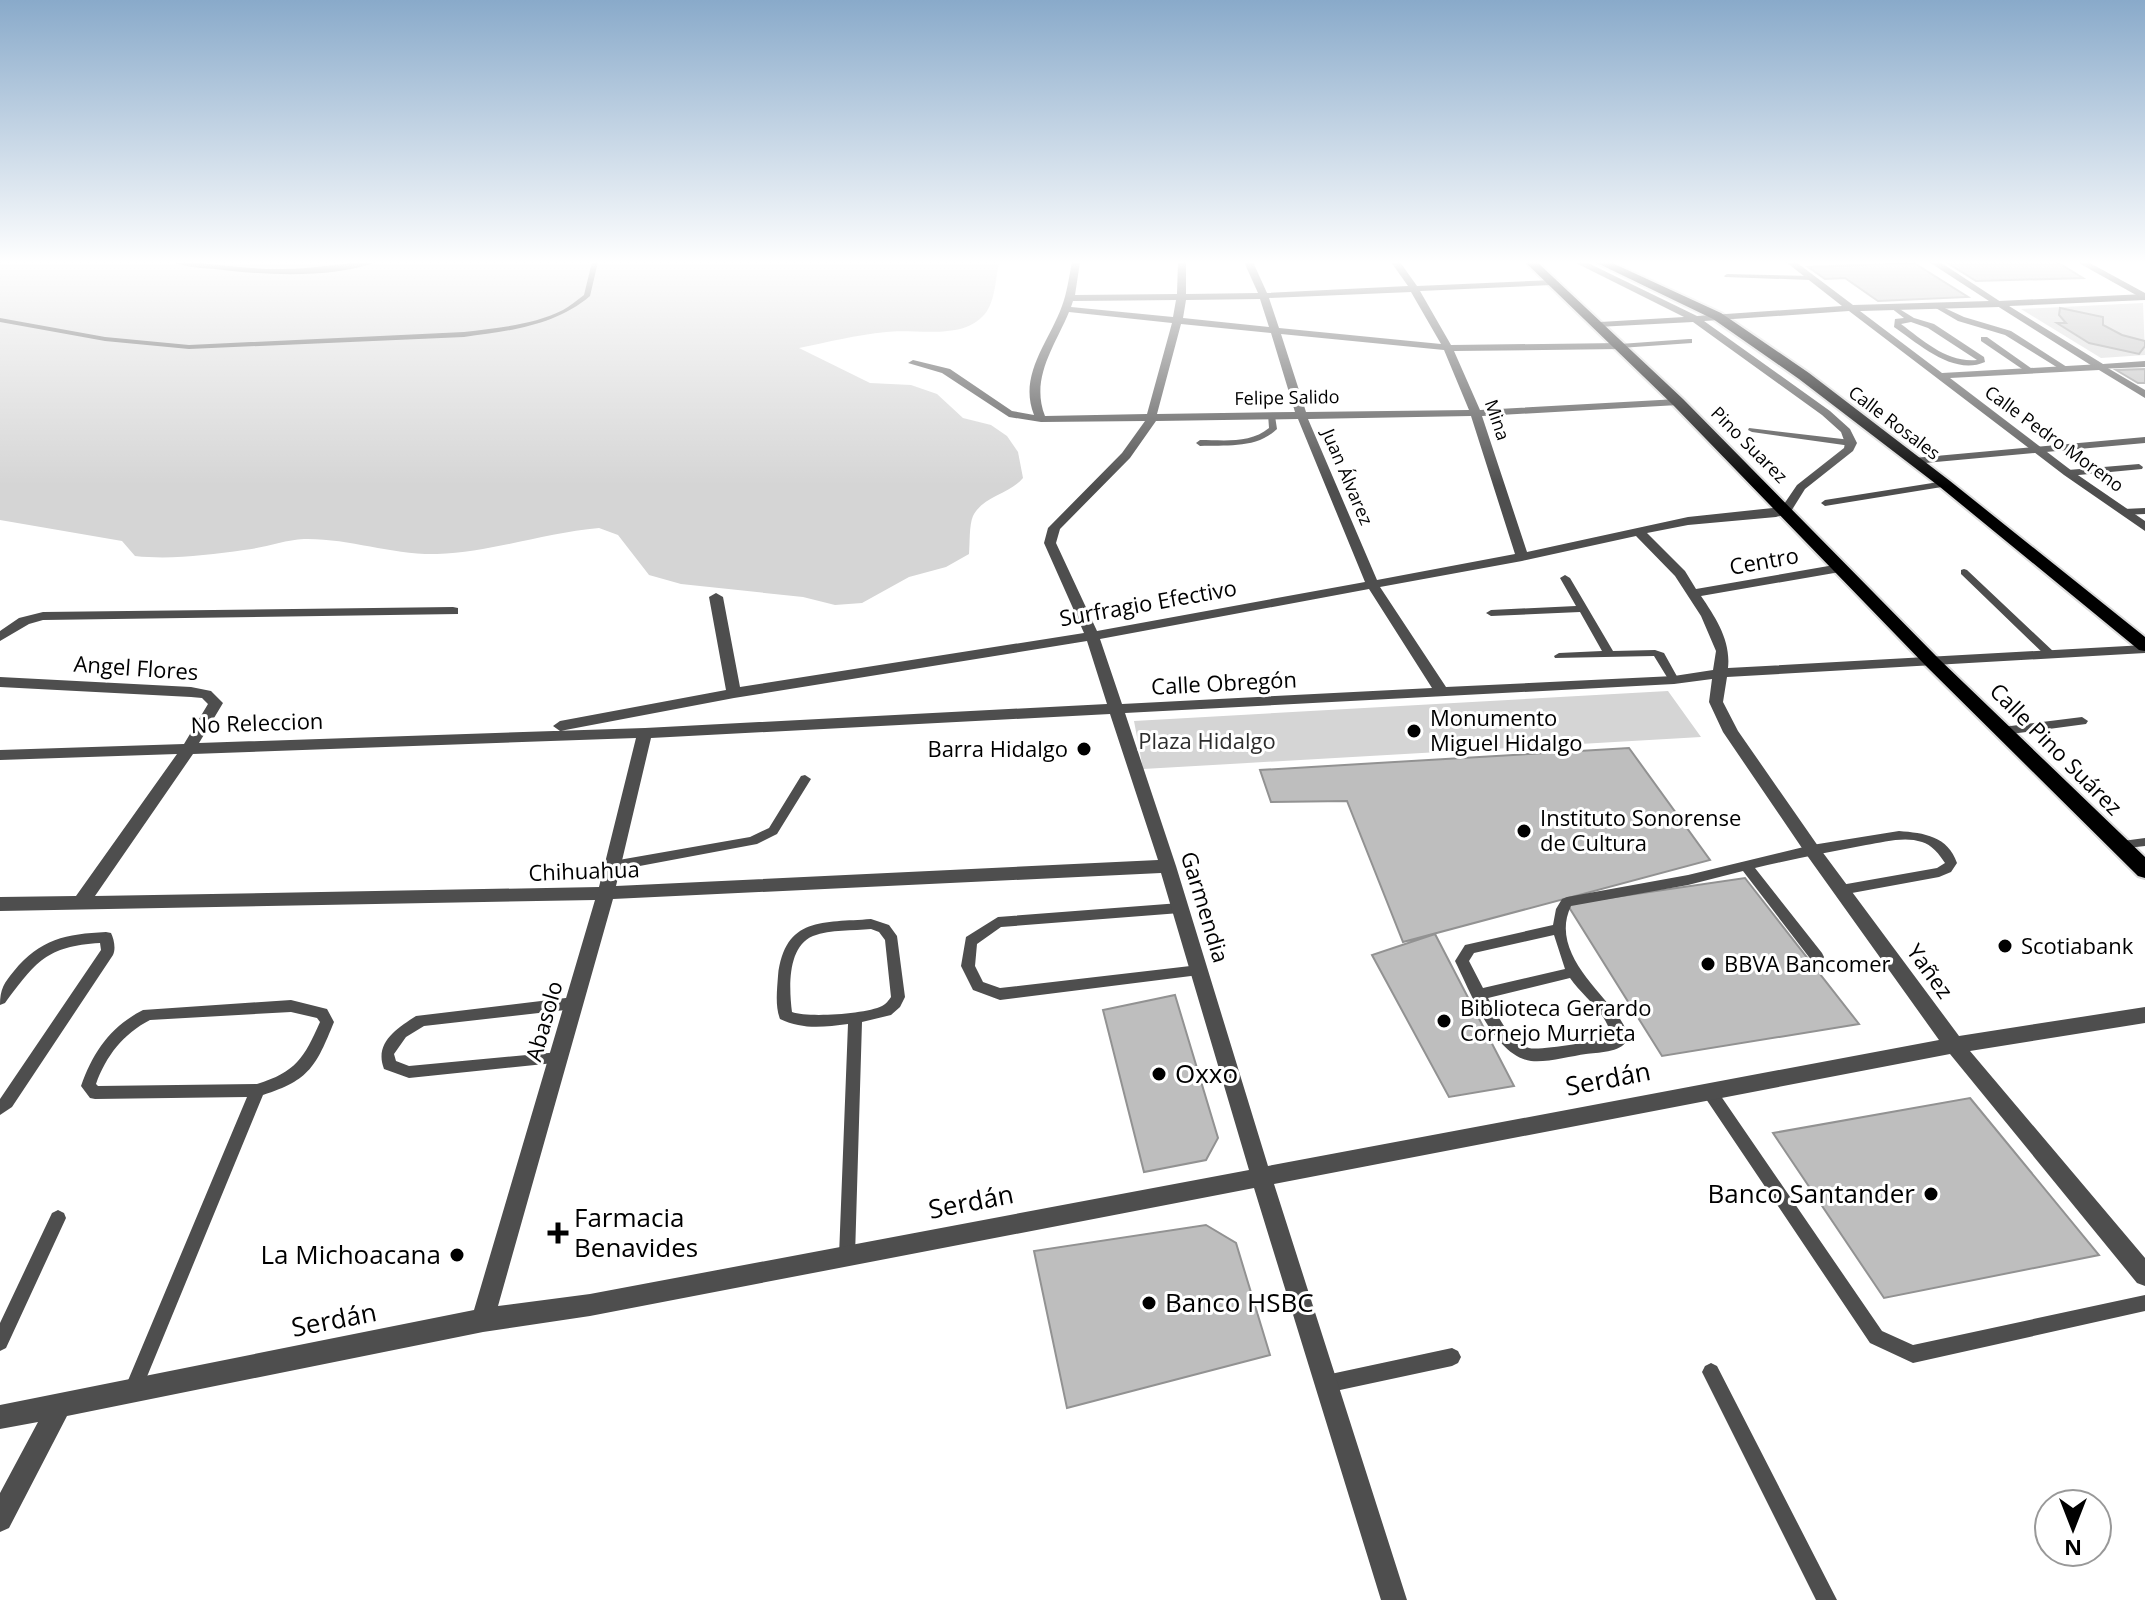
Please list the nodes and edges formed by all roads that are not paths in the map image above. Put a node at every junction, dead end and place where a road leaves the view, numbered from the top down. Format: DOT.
graph roads {
  1 [pos="94,337"];
  2 [pos="399,337"];
  3 [pos="1053,337"];
  4 [pos="1175,337"];
  5 [pos="1277,337"];
  6 [pos="1333,337"];
  7 [pos="1443,337"];
  8 [pos="1611,337"];
  9 [pos="1720,337"];
  10 [pos="1747,337"];
  11 [pos="1890,337"];
  12 [pos="1914,337"];
  13 [pos="1947,337"];
  14 [pos="2014,337"];
  15 [pos="2052,337"];
  16 [pos="1984,339"];
  17 [pos="1689,341"];
  18 [pos="1620,346"];
  19 [pos="1450,348"];
  20 [pos="913,363"];
  21 [pos="2145,364"];
  22 [pos="2101,367"];
  23 [pos="2066,369"];
  24 [pos="2031,371"];
  25 [pos="1939,376"];
  26 [pos="2145,395"];
  27 [pos="1678,402"];
  28 [pos="1477,413"];
  29 [pos="1271,416"];
  30 [pos="1302,416"];
  31 [pos="1041,419"];
  32 [pos="1152,419"];
  33 [pos="1752,430"];
  34 [pos="2145,440"];
  35 [pos="1200,443"];
  36 [pos="1851,443"];
  37 [pos="2035,448"];
  38 [pos="1914,461"];
  39 [pos="2139,467"];
  40 [pos="2068,473"];
  41 [pos="1945,484"];
  42 [pos="1825,503"];
  43 [pos="1786,510"];
  44 [pos="2145,511"];
  45 [pos="2124,512"];
  46 [pos="2145,527"];
  47 [pos="1640,533"];
  48 [pos="1522,557"];
  49 [pos="1840,568"];
  50 [pos="1964,572"];
  51 [pos="1565,578"];
  52 [pos="1372,584"];
  53 [pos="1695,593"];
  54 [pos="716,597"];
  55 [pos="1583,609"];
  56 [pos="453,611"];
  57 [pos="1491,613"];
  58 [pos="1092,636"];
  59 [pos="0,637"];
  60 [pos="2145,648"];
  61 [pos="1609,654"];
  62 [pos="2051,655"];
  63 [pos="1559,656"];
  64 [pos="1933,663"];
  65 [pos="1720,673"];
  66 [pos="1674,680"];
  67 [pos="0,682"];
  68 [pos="1442,692"];
  69 [pos="734,693"];
  70 [pos="1115,711"];
  71 [pos="2082,721"];
  72 [pos="2003,731"];
  73 [pos="645,733"];
  74 [pos="515,735"];
  75 [pos="189,748"];
  76 [pos="0,755"];
  77 [pos="805,779"];
  78 [pos="2145,842"];
  79 [pos="2119,845"];
  80 [pos="1812,850"];
  81 [pos="613,866"];
  82 [pos="1168,866"];
  83 [pos="1747,867"];
  84 [pos="2145,870"];
  85 [pos="1841,890"];
  86 [pos="606,893"];
  87 [pos="81,902"];
  88 [pos="0,904"];
  89 [pos="1180,908"];
  90 [pos="1560,929"];
  91 [pos="1817,957"];
  92 [pos="1199,970"];
  93 [pos="1573,972"];
  94 [pos="1479,995"];
  95 [pos="0,999"];
  96 [pos="574,1003"];
  97 [pos="2145,1015"];
  98 [pos="855,1017"];
  99 [pos="1954,1045"];
  100 [pos="559,1058"];
  101 [pos="257,1090"];
  102 [pos="1709,1091"];
  103 [pos="0,1108"];
  104 [pos="1261,1176"];
  105 [pos="58,1218"];
  106 [pos="847,1256"];
  107 [pos="2145,1275"];
  108 [pos="2145,1303"];
  109 [pos="483,1320"];
  110 [pos="0,1342"];
  111 [pos="1452,1357"];
  112 [pos="1711,1372"];
  113 [pos="1326,1384"];
  114 [pos="132,1391"];
  115 [pos="59,1406"];
  116 [pos="0,1417"];
  117 [pos="0,1519"];
  118 [pos="1394,1600"];
  119 [pos="1827,1600"];
  1 -- 2 [label="lane"];
  3 -- 31 [label="street"];
  4 -- 32 [label="street, Garmendia"];
  5 -- 30 [label="street, Juan Álvarez"];
  6 -- 19 [label="street"];
  7 -- 19 [label="street, Mina"];
  8 -- 18 [label="main road, Pino Suarez"];
  9 -- 36 [label="street, Calle Rosales"];
  10 -- 38 [label="main road, Calle Rosales"];
  11 -- 25 [label="street, Calle Pedro Moreno"];
  12 -- 13 [label="lane"];
  14 -- 23 [label="lane"];
  15 -- 22 [label="street"];
  16 -- 24 [label="lane"];
  17 -- 18 [label="lane"];
  18 -- 19 [label="street"];
  18 -- 27 [label="main road, Pino Suarez"];
  19 -- 28 [label="street, Mina"];
  20 -- 31 [label="street, Felipe Salido"];
  21 -- 22 [label="street"];
  22 -- 23 [label="street"];
  22 -- 26 [label="street"];
  23 -- 24 [label="street"];
  24 -- 25 [label="street"];
  25 -- 37 [label="street, Calle Pedro Moreno"];
  27 -- 28 [label="street, Felipe Salido"];
  27 -- 43 [label="main road, Pino Suarez"];
  28 -- 30 [label="street, Felipe Salido"];
  28 -- 48 [label="street, Mina"];
  29 -- 30 [label="street, Felipe Salido"];
  29 -- 32 [label="street, Felipe Salido"];
  29 -- 35 [label="lane"];
  30 -- 52 [label="street, Juan Álvarez"];
  31 -- 32 [label="street, Felipe Salido"];
  32 -- 58 [label="street, Garmendia"];
  33 -- 36 [label="lane"];
  34 -- 37 [label="street"];
  36 -- 43 [label="street, Calle Rosales"];
  37 -- 38 [label="street"];
  37 -- 40 [label="street, Calle Pedro Moreno"];
  38 -- 41 [label="main road, Calle Rosales"];
  39 -- 40 [label="lane"];
  40 -- 45 [label="street, Calle Pedro Moreno"];
  41 -- 42 [label="lane"];
  41 -- 60 [label="main road, Calle Rosales"];
  43 -- 47 [label="street, Surfragio Efectivo"];
  43 -- 49 [label="main road, Pino Suarez"];
  44 -- 45 [label="lane"];
  45 -- 46 [label="street, Calle Pedro Moreno"];
  47 -- 48 [label="street, Surfragio Efectivo"];
  47 -- 53 [label="street, Yañez"];
  48 -- 52 [label="street, Surfragio Efectivo"];
  49 -- 53 [label="street, Centro"];
  49 -- 64 [label="main road, Pino Suarez"];
  50 -- 62 [label="lane"];
  51 -- 55 [label="lane"];
  52 -- 58 [label="street, Surfragio Efectivo"];
  52 -- 68 [label="street, Juan Álvarez"];
  53 -- 65 [label="street, Yañez"];
  54 -- 69 [label="street"];
  55 -- 57 [label="lane"];
  55 -- 61 [label="lane"];
  56 -- 59 [label="street"];
  58 -- 69 [label="street, Surfragio Efectivo"];
  58 -- 70 [label="street, Garmendia"];
  60 -- 62 [label="street, Calle Obregón"];
  61 -- 63 [label="lane"];
  61 -- 66 [label="lane"];
  62 -- 64 [label="street, Calle Obregón"];
  64 -- 65 [label="street, Calle Obregón"];
  64 -- 72 [label="main road, Calle Pino Suárez"];
  65 -- 66 [label="street, Calle Obregón"];
  65 -- 80 [label="street, Yañez"];
  66 -- 68 [label="street, Calle Obregón"];
  67 -- 75 [label="street, Angel Flores"];
  68 -- 70 [label="street, Calle Obregón"];
  69 -- 74 [label="street, Surfragio Efectivo"];
  70 -- 73 [label="street, Calle Obregón"];
  70 -- 82 [label="street, Garmendia"];
  71 -- 72 [label="lane"];
  72 -- 79 [label="main road, Calle Pino Suárez"];
  73 -- 74 [label="street, Calle Obregón"];
  73 -- 81 [label="street, Abasolo"];
  74 -- 75 [label="street, No Releccion"];
  75 -- 76 [label="street, No Releccion"];
  75 -- 87 [label="street, Angel Flores"];
  77 -- 81 [label="lane"];
  78 -- 79 [label="lane"];
  79 -- 84 [label="main road, Calle Pino Suárez"];
  80 -- 83 [label="lane"];
  80 -- 85 [label="street, Yañez"];
  80 -- 85 [label="lane"];
  81 -- 86 [label="street, Abasolo"];
  82 -- 86 [label="street, Chihuahua"];
  82 -- 89 [label="street, Garmendia"];
  83 -- 90 [label="lane"];
  83 -- 91 [label="lane"];
  85 -- 99 [label="street, Yañez"];
  86 -- 87 [label="street, Chihuahua"];
  86 -- 96 [label="street, Abasolo"];
  87 -- 88 [label="street, Chihuahua"];
  89 -- 92 [label="street, Garmendia"];
  89 -- 92 [label="lane"];
  90 -- 93 [label="lane"];
  90 -- 94 [label="lane"];
  92 -- 104 [label="street, Garmendia"];
  93 -- 94 [label="lane"];
  93 -- 94 [label="lane"];
  95 -- 103 [label="lane"];
  96 -- 100 [label="street, Abasolo"];
  96 -- 100 [label="lane"];
  97 -- 99 [label="street, Serdán"];
  98 -- 98 [label="lane"];
  98 -- 106 [label="lane"];
  99 -- 102 [label="street, Serdán"];
  99 -- 107 [label="street, Yañez"];
  100 -- 109 [label="street, Abasolo"];
  101 -- 101 [label="lane"];
  101 -- 114 [label="lane"];
  102 -- 104 [label="street, Serdán"];
  102 -- 108 [label="lane"];
  104 -- 106 [label="street, Serdán"];
  104 -- 113 [label="street, Garmendia"];
  105 -- 110 [label="lane"];
  106 -- 109 [label="street, Serdán"];
  109 -- 114 [label="street, Serdán"];
  111 -- 113 [label="lane"];
  112 -- 119 [label="lane"];
  113 -- 118 [label="street, Garmendia"];
  114 -- 115 [label="street, Serdán"];
  115 -- 116 [label="street, Serdán"];
  115 -- 117 [label="street"];
}
